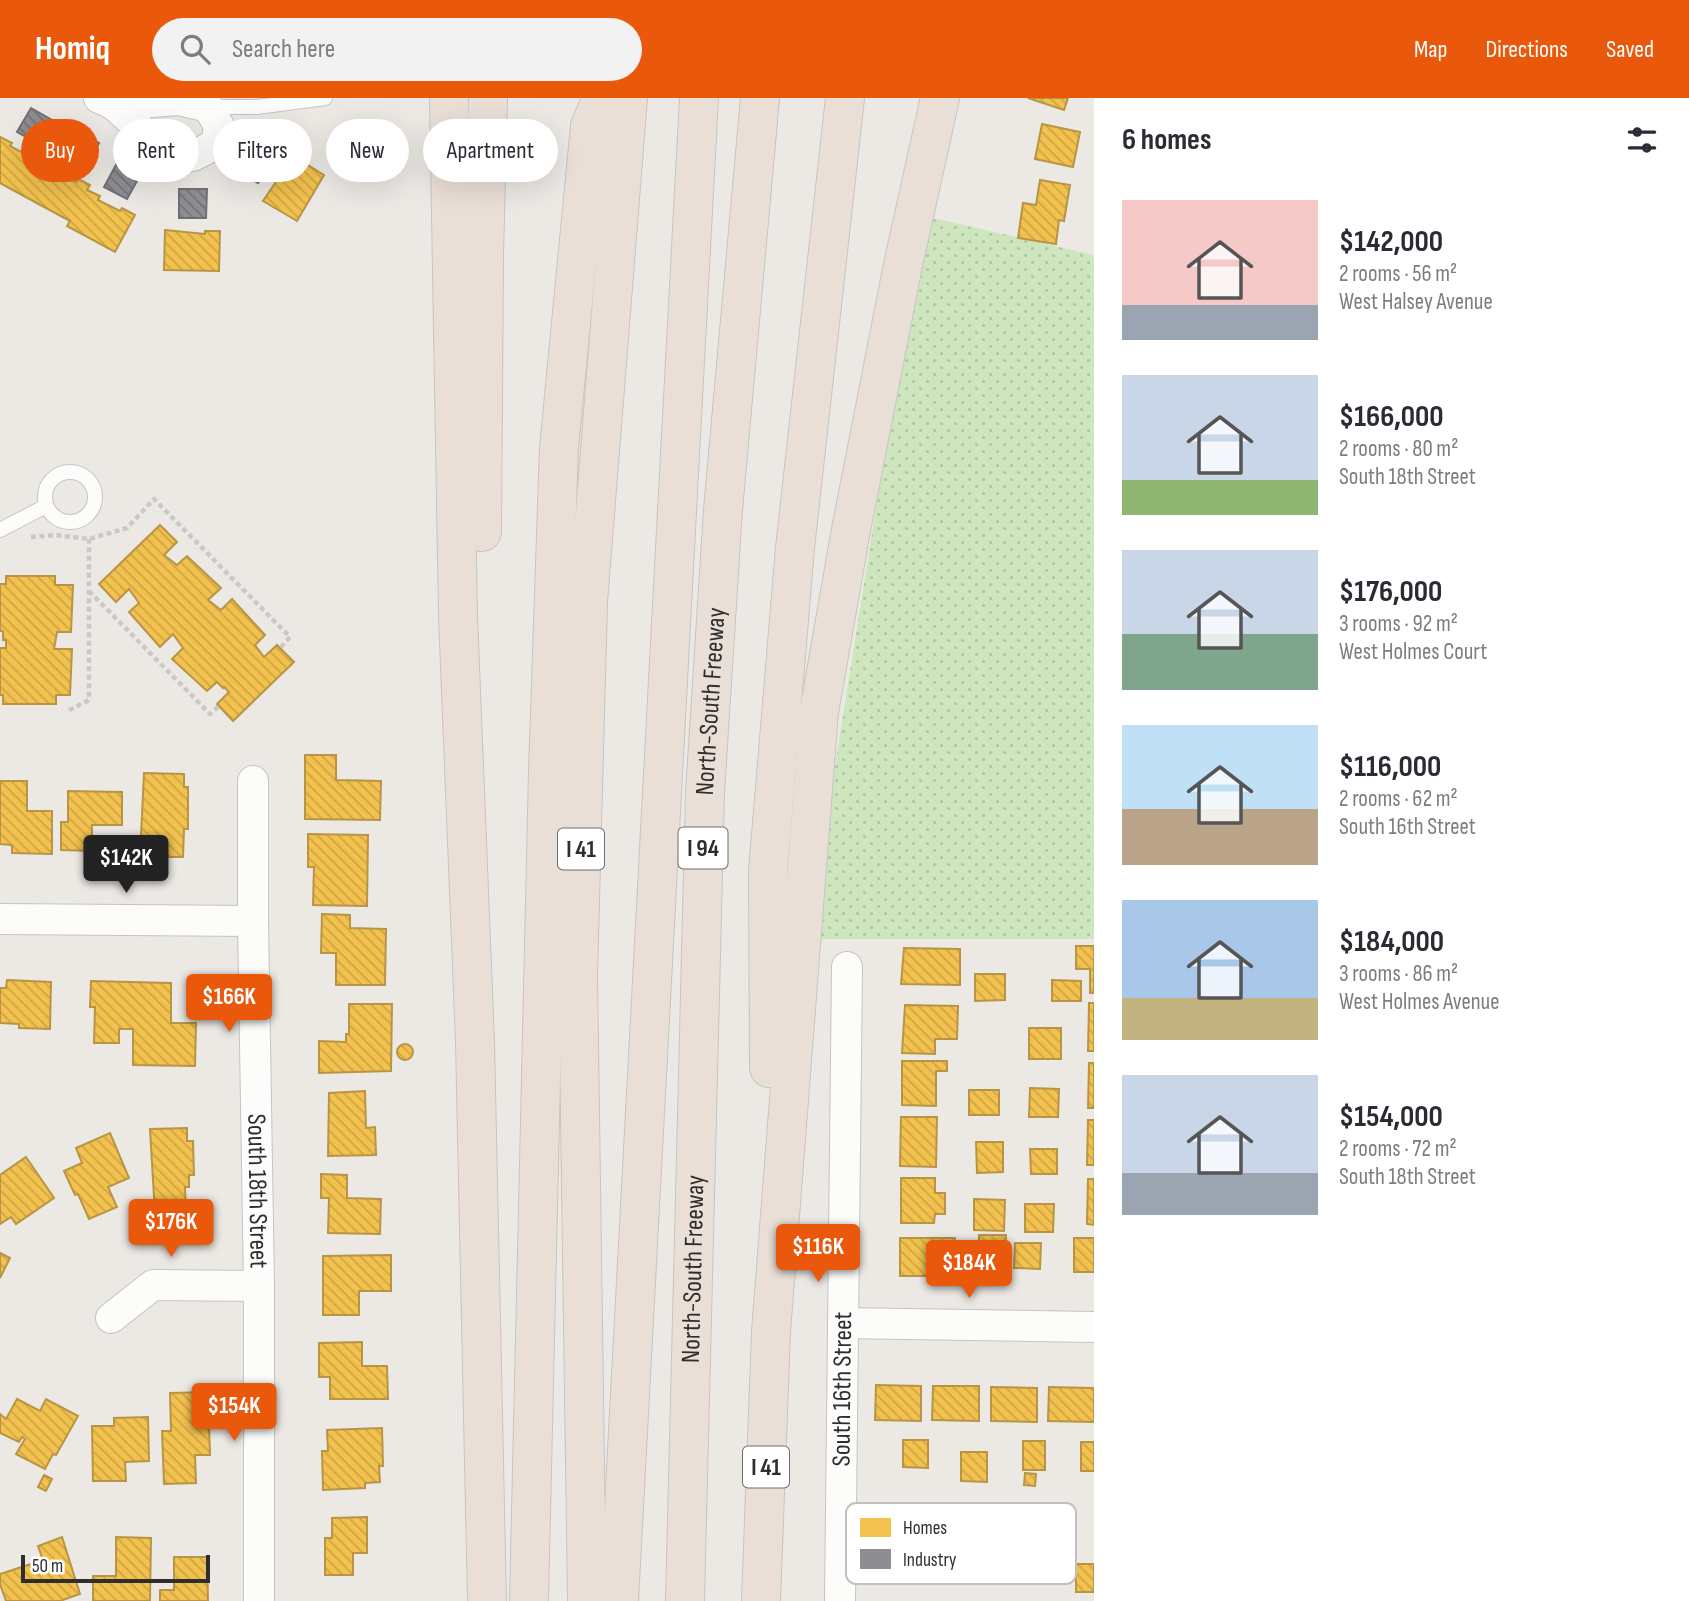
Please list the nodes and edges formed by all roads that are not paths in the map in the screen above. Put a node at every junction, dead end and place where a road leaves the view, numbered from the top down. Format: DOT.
graph roads {
  1 [pos="325,98"];
  2 [pos="449,98"];
  3 [pos="488,98"];
  4 [pos="602,98"];
  5 [pos="628,98"];
  6 [pos="699,98"];
  7 [pos="760,98"];
  8 [pos="940,98"];
  9 [pos="107,102"];
  10 [pos="213,102"];
  11 [pos="844,107"];
  12 [pos="46,506"];
  13 [pos="0,530"];
  14 [pos="253,782"];
  15 [pos="0,919"];
  16 [pos="253,921"];
  17 [pos="847,967"];
  18 [pos="475,1042"];
  19 [pos="259,1286"];
  20 [pos="111,1318"];
  21 [pos="843,1324"];
  22 [pos="1094,1327"];
  23 [pos="771,1332"];
  24 [pos="259,1601"];
  25 [pos="487,1601"];
  26 [pos="529,1601"];
  27 [pos="587,1601"];
  28 [pos="619,1601"];
  29 [pos="685,1601"];
  30 [pos="761,1601"];
  31 [pos="840,1601"];
  1 -- 10 [label="lane"];
  2 -- 18 [label="highway"];
  3 -- 18 [label="highway"];
  4 -- 26 [label="highway"];
  5 -- 27 [label="highway, I 41"];
  6 -- 28 [label="highway, North-South Freeway / I 94"];
  7 -- 29 [label="highway, North-South Freeway / I 94"];
  8 -- 23 [label="highway"];
  9 -- 10 [label="street"];
  9 -- 10 [label="street"];
  11 -- 23 [label="highway, I 41"];
  12 -- 13 [label="lane"];
  14 -- 16 [label="street, South 18th Street"];
  15 -- 16 [label="street"];
  16 -- 19 [label="street, South 18th Street"];
  17 -- 21 [label="street, South 16th Street"];
  18 -- 25 [label="highway"];
  19 -- 20 [label="street"];
  19 -- 24 [label="street, South 18th Street"];
  21 -- 22 [label="street"];
  21 -- 31 [label="street, South 16th Street"];
  23 -- 30 [label="highway, I 41"];
}
